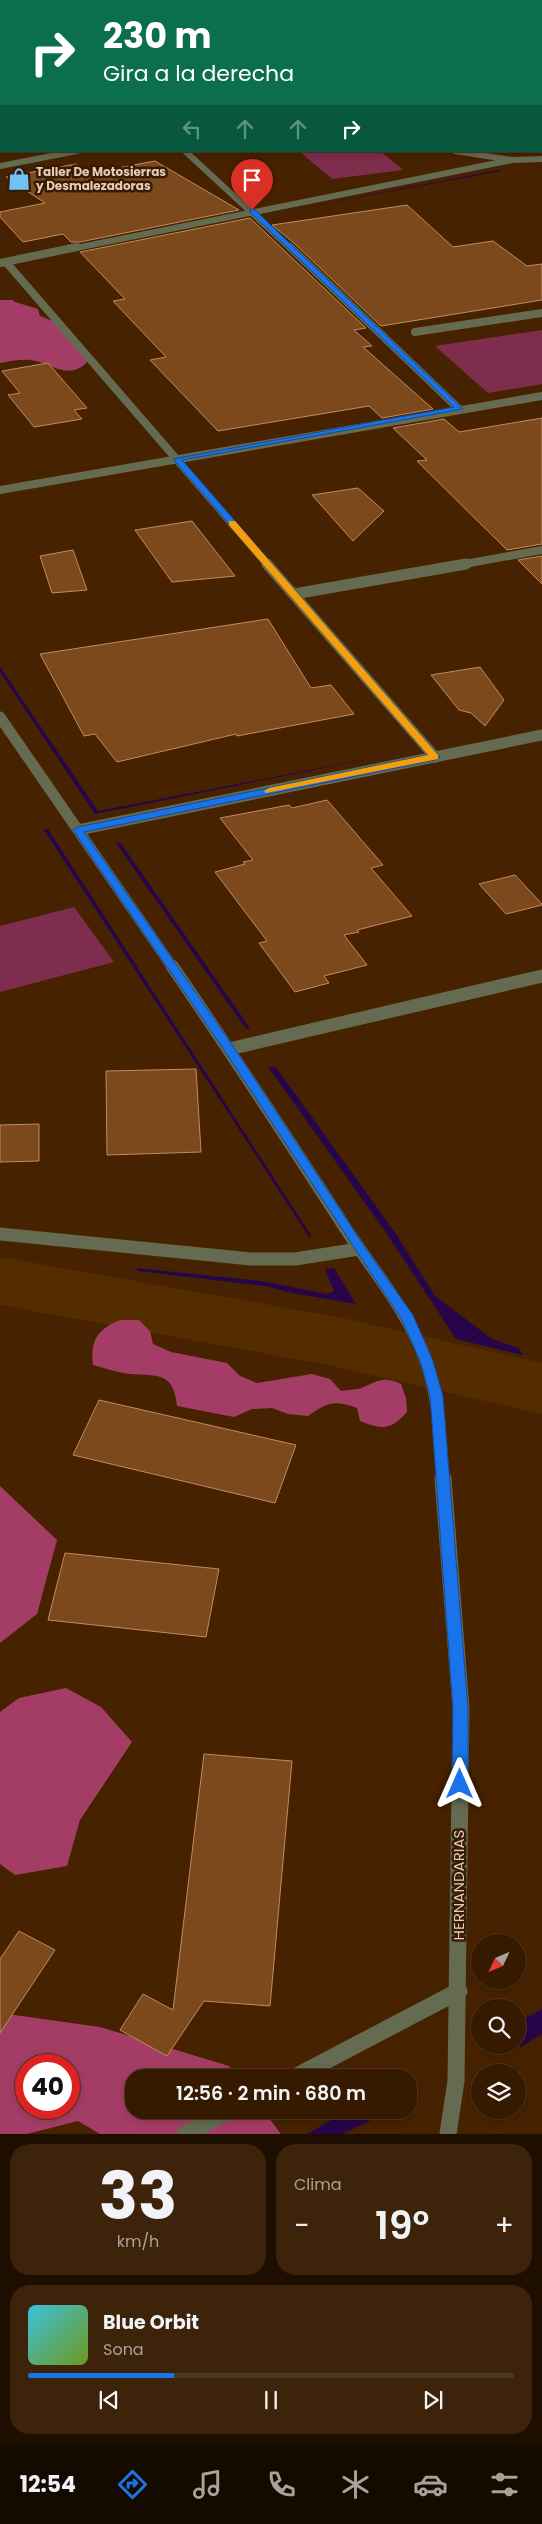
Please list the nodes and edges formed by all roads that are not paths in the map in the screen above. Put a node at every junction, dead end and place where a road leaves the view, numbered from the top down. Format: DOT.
graph roads {
  1 [pos="72,152"];
  2 [pos="186,152"];
  3 [pos="461,152"];
  4 [pos="542,159"];
  5 [pos="512,160"];
  6 [pos="0,166"];
  7 [pos="252,210"];
  8 [pos="3,262"];
  9 [pos="542,313"];
  10 [pos="415,332"];
  11 [pos="542,396"];
  12 [pos="459,409"];
  13 [pos="177,459"];
  14 [pos="0,490"];
  15 [pos="542,550"];
  16 [pos="294,594"];
  17 [pos="0,717"];
  18 [pos="542,734"];
  19 [pos="435,757"];
  20 [pos="78,830"];
  21 [pos="542,976"];
  22 [pos="229,1049"];
  23 [pos="0,1234"];
  24 [pos="360,1249"];
  25 [pos="459,1991"];
  26 [pos="310,2069"];
  27 [pos="214,2119"];
  28 [pos="185,2134"];
  29 [pos="448,2134"];
  1 -- 6 [label="street"];
  2 -- 7 [label="street"];
  3 -- 5 [label="street"];
  4 -- 5 [label="street"];
  5 -- 7 [label="street"];
  7 -- 8 [label="street"];
  7 -- 12 [label="street"];
  8 -- 13 [label="street"];
  9 -- 10 [label="street"];
  11 -- 12 [label="street"];
  12 -- 13 [label="street"];
  13 -- 14 [label="street"];
  13 -- 16 [label="street"];
  15 -- 16 [label="street"];
  16 -- 19 [label="street"];
  17 -- 20 [label="street, HERNANDARIAS"];
  18 -- 19 [label="street"];
  19 -- 20 [label="street"];
  20 -- 22 [label="street, HERNANDARIAS"];
  21 -- 22 [label="street"];
  22 -- 24 [label="street, HERNANDARIAS"];
  23 -- 24 [label="street"];
  24 -- 25 [label="street, HERNANDARIAS"];
  25 -- 26 [label="street"];
  25 -- 29 [label="street, HERNANDARIAS"];
  27 -- 28 [label="street"];
}
